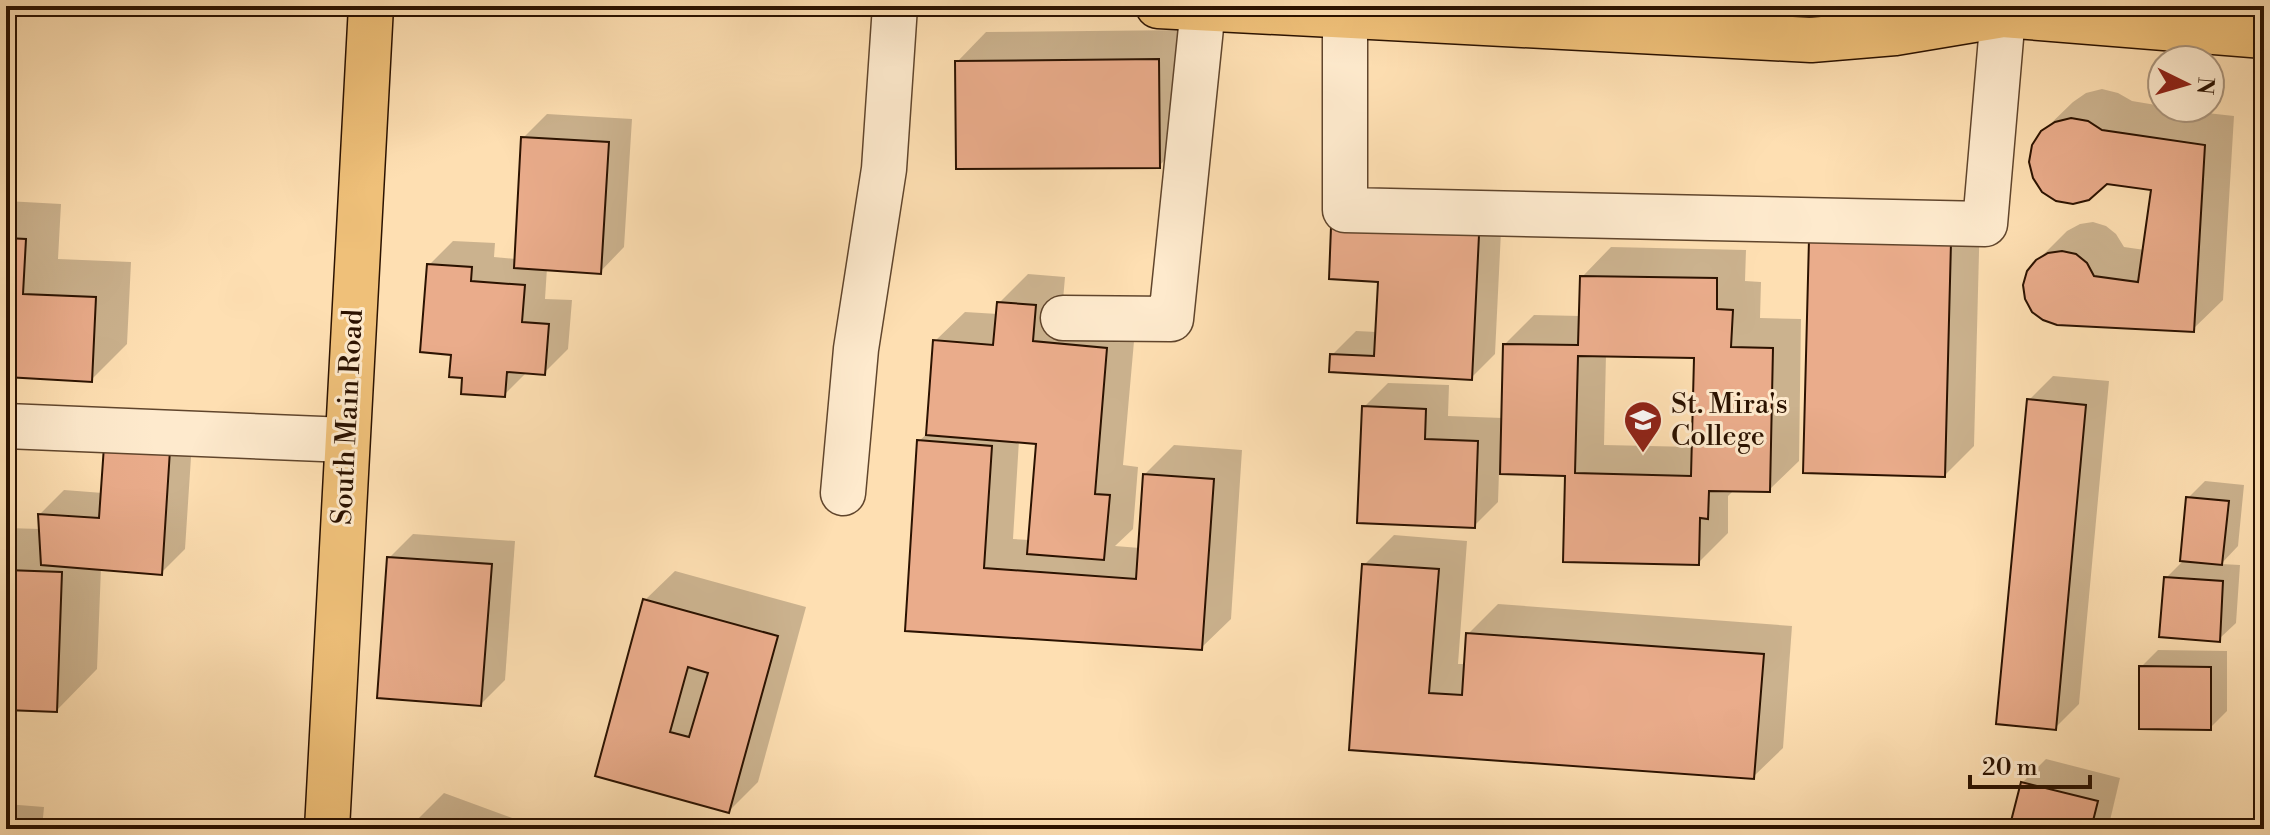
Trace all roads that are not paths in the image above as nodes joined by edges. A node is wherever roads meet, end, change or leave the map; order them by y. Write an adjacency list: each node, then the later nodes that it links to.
1 (371, 6): 10 (main road, South Main Road)
2 (895, 6): 11 (lane)
3 (1158, 6): 4 (main road)
4 (1203, 8): 6 (main road); 8 (lane)
5 (2003, 15): 6 (main road); 6 (lane); 7 (main road)
6 (1345, 16)
7 (2264, 36)
8 (1063, 318)
9 (6, 426): 10 (lane)
10 (347, 440): 12 (main road, South Main Road)
11 (843, 493)
12 (327, 829)

